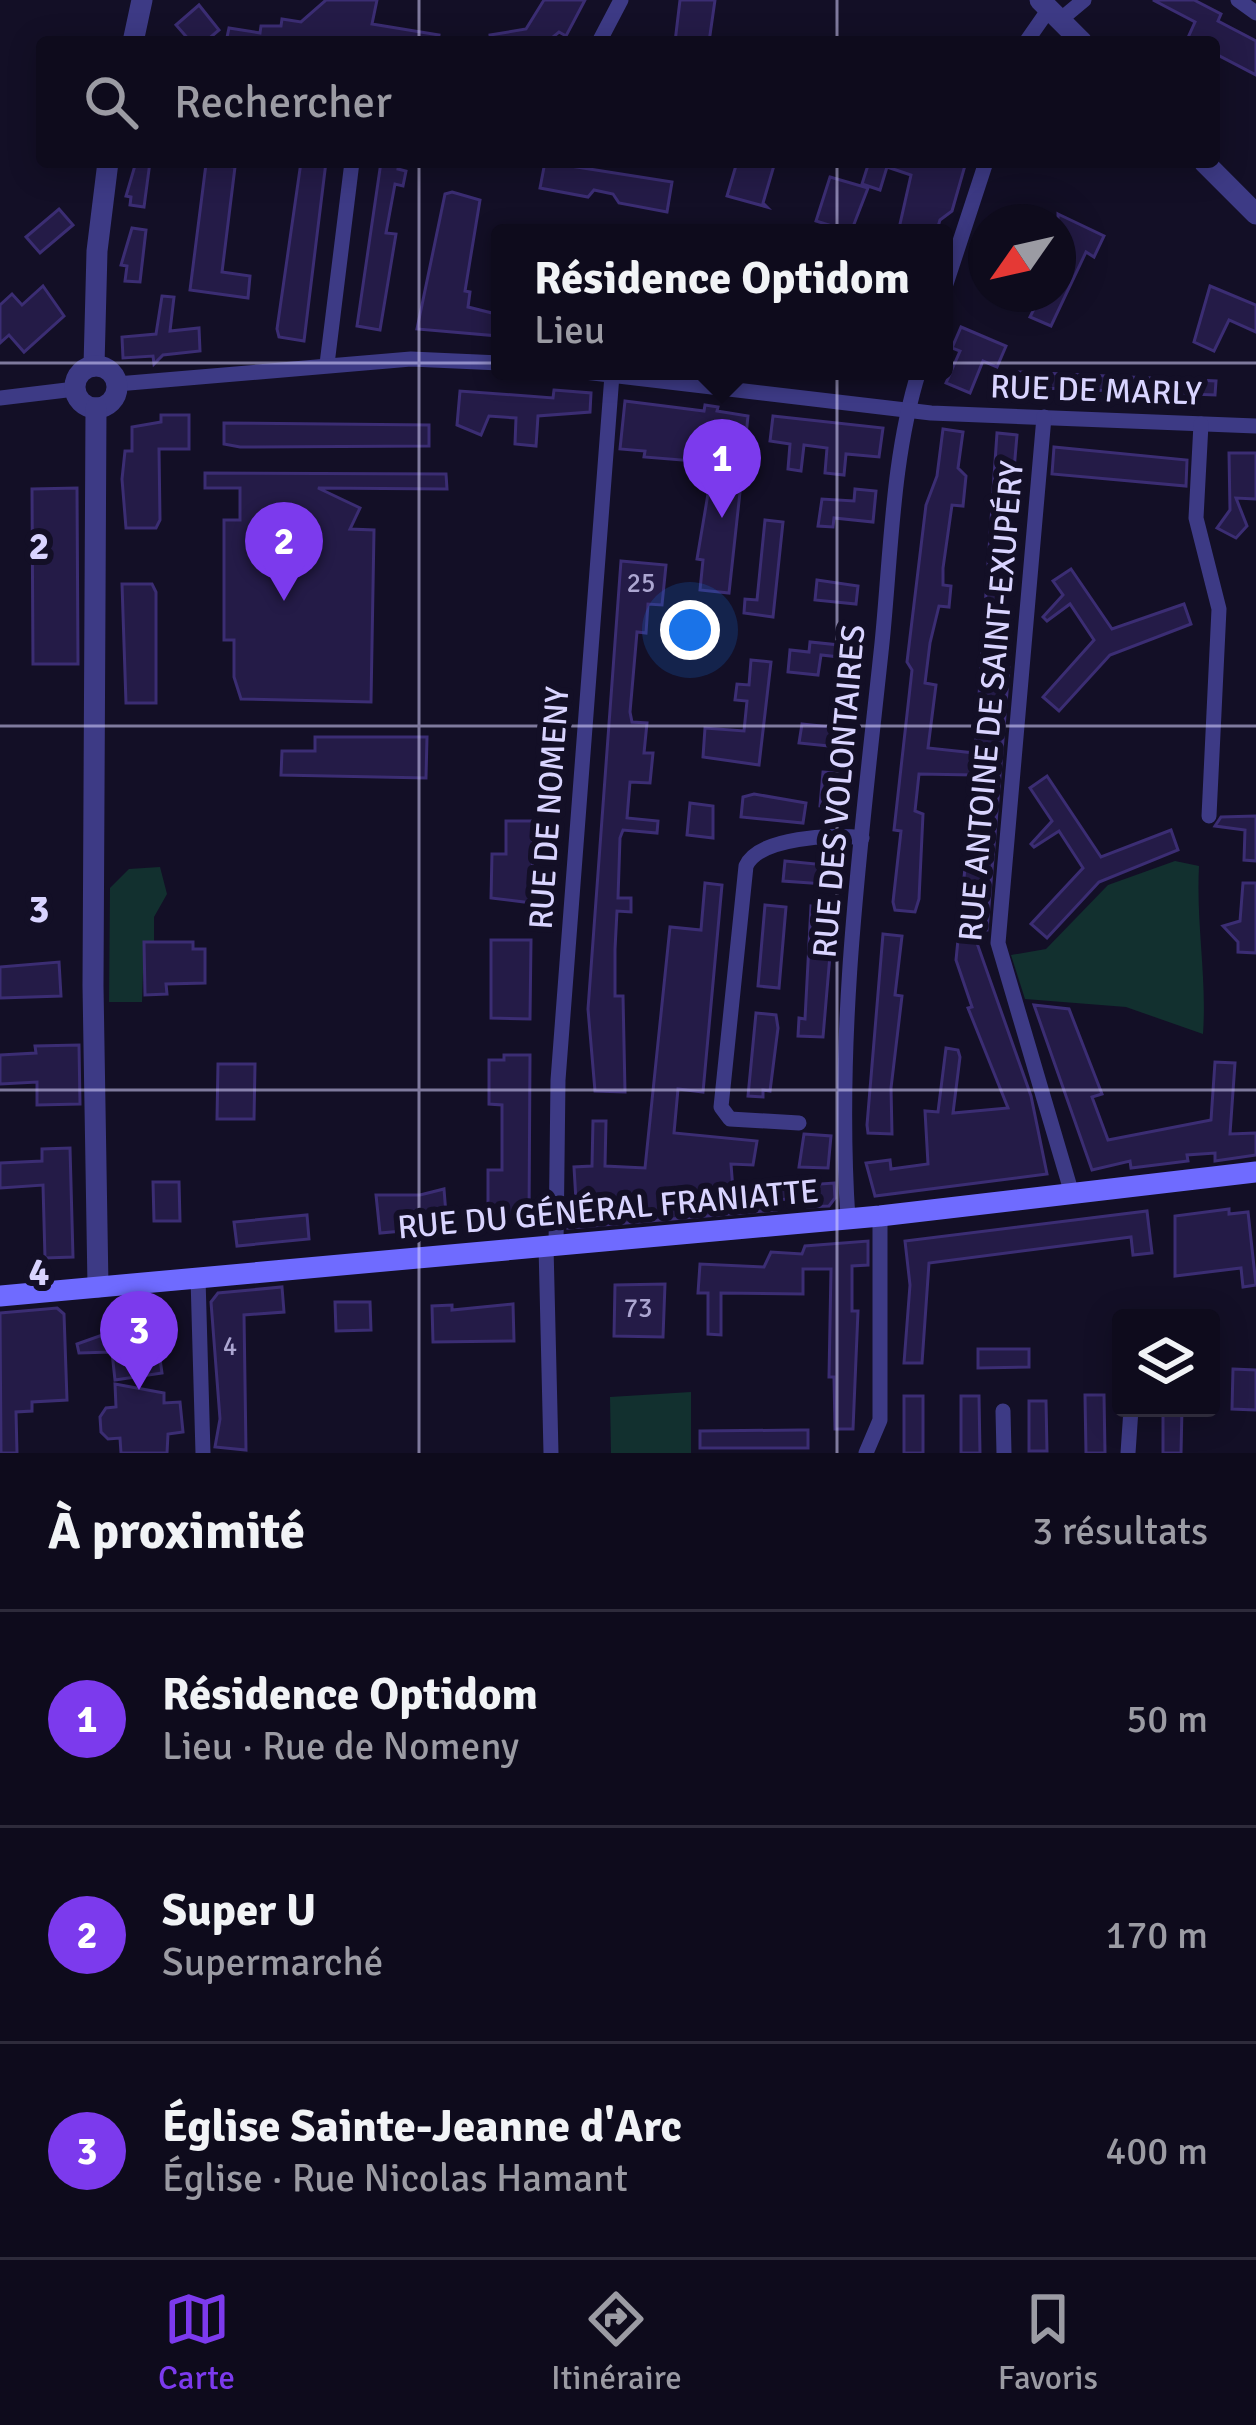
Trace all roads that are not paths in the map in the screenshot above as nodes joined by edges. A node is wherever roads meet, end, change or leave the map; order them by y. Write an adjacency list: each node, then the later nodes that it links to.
1 (142, 0): 6 (street)
2 (621, 0): 7 (street)
3 (1238, 0): 5 (street)
4 (1062, 7): 8 (street); 9 (street)
5 (1256, 14)
6 (134, 36)
7 (602, 36)
8 (1032, 36)
9 (1079, 36)
10 (107, 168): 18 (street)
11 (351, 168): 17 (street)
12 (984, 168): 15 (street)
13 (1210, 168): 14 (street)
14 (1256, 214)
15 (953, 263)
16 (491, 363): 17 (street)
17 (327, 364): 22 (street)
18 (94, 366): 22 (street); 23 (street)
19 (612, 380): 37 (street, RUE DE NOMENY)
20 (653, 380): 26 (street, RUE DE MARLY)
21 (917, 380): 26 (street, RUE DES VOLONTAIRES)
22 (117, 384): 25 (street)
23 (75, 389): 24 (street); 25 (street)
24 (0, 398)
25 (96, 408): 39 (street)
26 (909, 411): 27 (street, RUE DE MARLY); 31 (street, RUE DES VOLONTAIRES)
27 (1044, 417): 28 (street, RUE DE MARLY); 34 (street, RUE ANTOINE DE SAINT-EXUPÉRY)
28 (1202, 424): 29 (street, RUE DE MARLY); 30 (street)
29 (1256, 425)
30 (1209, 817)
31 (862, 838): 32 (street); 36 (street, RUE DES VOLONTAIRES)
32 (799, 1123)
33 (1256, 1172): 34 (main road, RUE DU GÉNÉRAL FRANIATTE)
34 (1072, 1194): 35 (main road, RUE DU GÉNÉRAL FRANIATTE)
35 (880, 1216): 36 (main road, RUE DU GÉNÉRAL FRANIATTE); 45 (street)
36 (848, 1219): 37 (main road, RUE DU GÉNÉRAL FRANIATTE)
37 (551, 1246): 38 (main road, RUE DU GÉNÉRAL FRANIATTE); 44 (street, RUE DE NOMENY)
38 (199, 1278): 39 (main road, RUE DU GÉNÉRAL FRANIATTE); 43 (street)
39 (98, 1287): 40 (main road, RUE DU GÉNÉRAL FRANIATTE)
40 (0, 1296)
41 (1004, 1411): 46 (street)
42 (1130, 1417): 47 (street)
43 (203, 1453)
44 (550, 1453)
45 (866, 1453)
46 (1004, 1453)
47 (1128, 1453)

